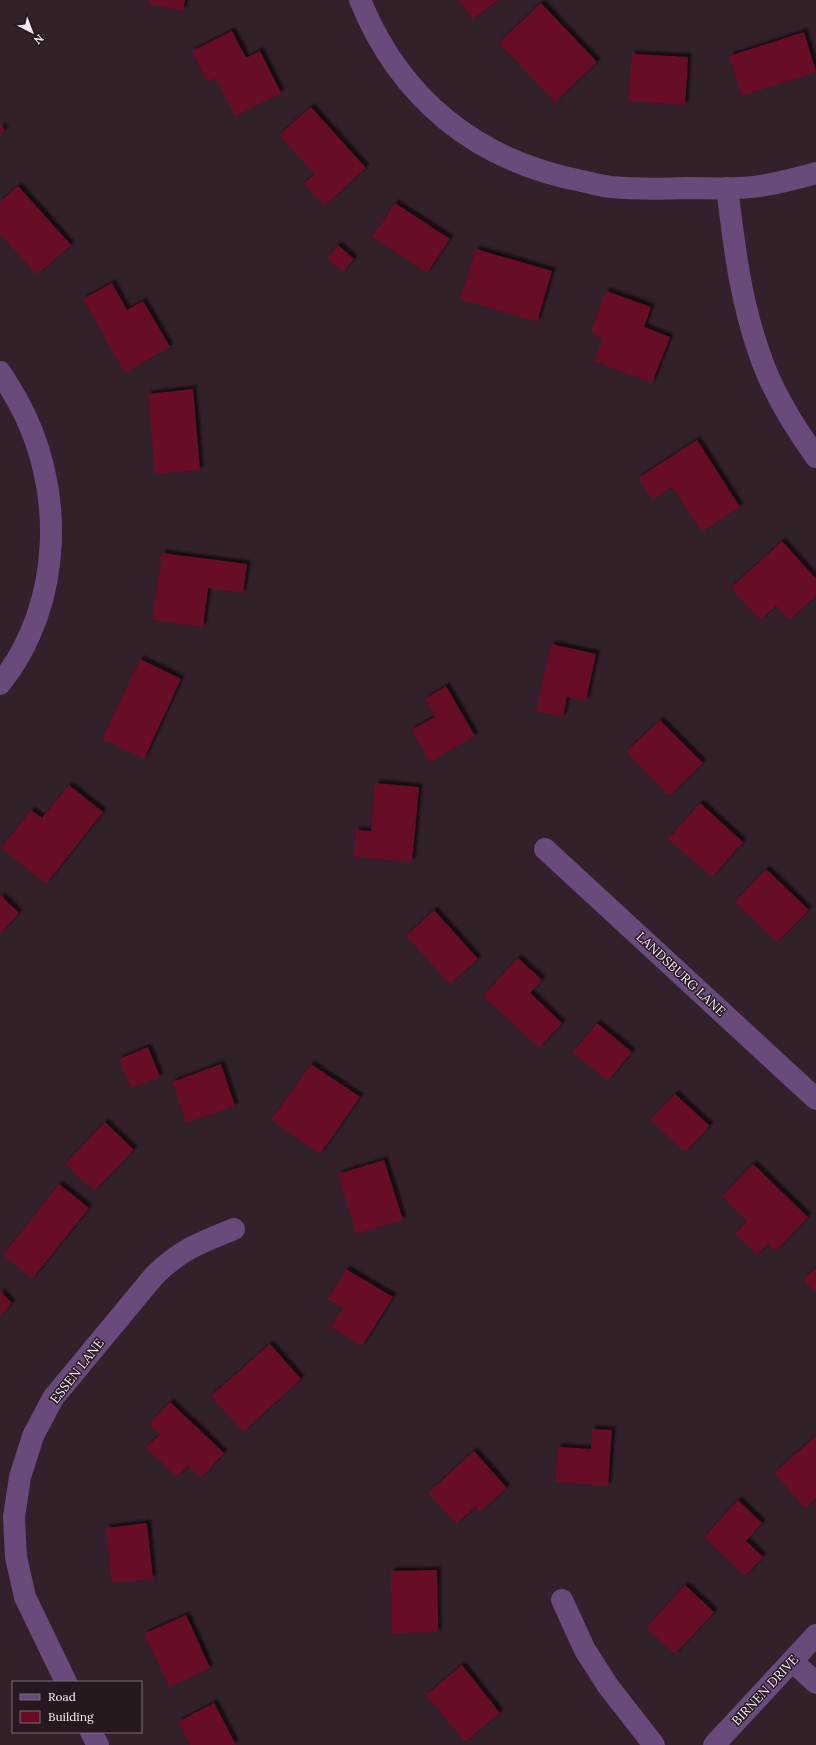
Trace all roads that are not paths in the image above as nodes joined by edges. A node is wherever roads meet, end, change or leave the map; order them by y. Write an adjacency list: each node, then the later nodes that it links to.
1 (360, 0): 3 (street)
2 (816, 173): 3 (street)
3 (726, 188): 5 (street)
4 (0, 372): 6 (street)
5 (816, 457)
6 (0, 684)
7 (545, 848): 8 (street, LANDSBURG LANE)
8 (816, 1099)
9 (234, 1229): 13 (street, ESSEN LANE)
10 (562, 1600): 17 (street)
11 (816, 1635): 12 (street, BIRNEN DRIVE)
12 (792, 1661): 14 (street); 18 (street, BIRNEN DRIVE)
13 (66, 1681)
14 (816, 1683)
15 (92, 1733): 16 (street)
16 (98, 1745)
17 (654, 1745)
18 (714, 1745)

